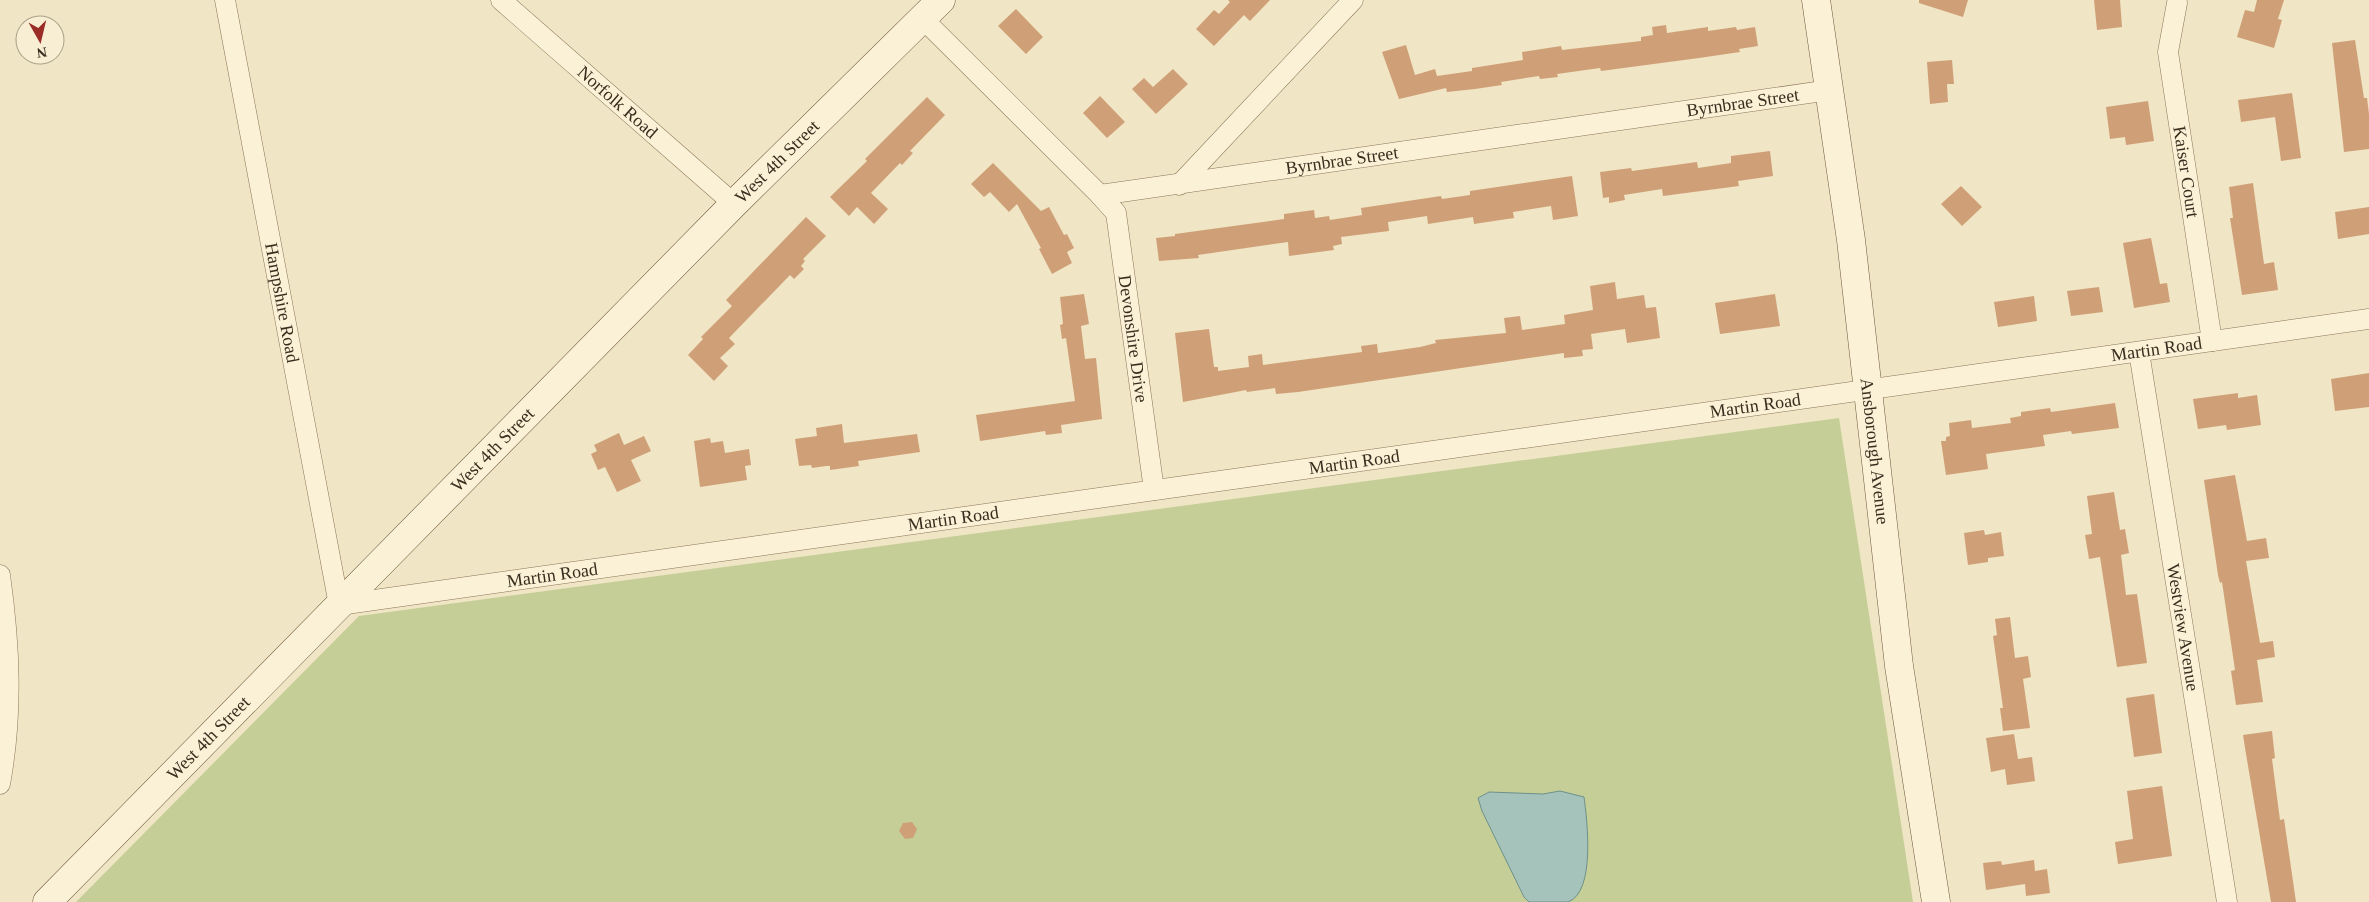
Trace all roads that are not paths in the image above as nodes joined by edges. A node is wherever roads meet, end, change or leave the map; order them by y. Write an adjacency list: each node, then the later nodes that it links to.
1 (226, 0): 18 (street, Hampshire Road)
2 (501, 0): 10 (street, Norfolk Road)
3 (1353, 0): 8 (street)
4 (1816, 0): 7 (main road, Ansborough Avenue)
5 (2177, 4): 12 (street, Kaiser Court)
6 (932, 9): 9 (street); 10 (main road, West 4th Street)
7 (1830, 90): 8 (street, Byrnbrae Street); 14 (main road, Ansborough Avenue)
8 (1179, 185): 9 (street, Byrnbrae Street)
9 (1100, 195): 15 (street, Devonshire Drive)
10 (734, 204): 18 (main road, West 4th Street)
11 (2369, 319): 12 (street, Martin Road)
12 (2212, 341): 13 (street, Martin Road)
13 (2139, 352): 14 (street, Martin Road); 22 (street, Westview Avenue)
14 (1866, 389): 15 (street, Martin Road); 21 (main road, Ansborough Avenue)
15 (1154, 490): 18 (street, Martin Road)
16 (0, 575): 17 (street)
17 (2, 604): 19 (street)
18 (339, 605): 20 (main road, West 4th Street)
19 (0, 784)
20 (46, 902)
21 (1936, 902)
22 (2227, 902)

